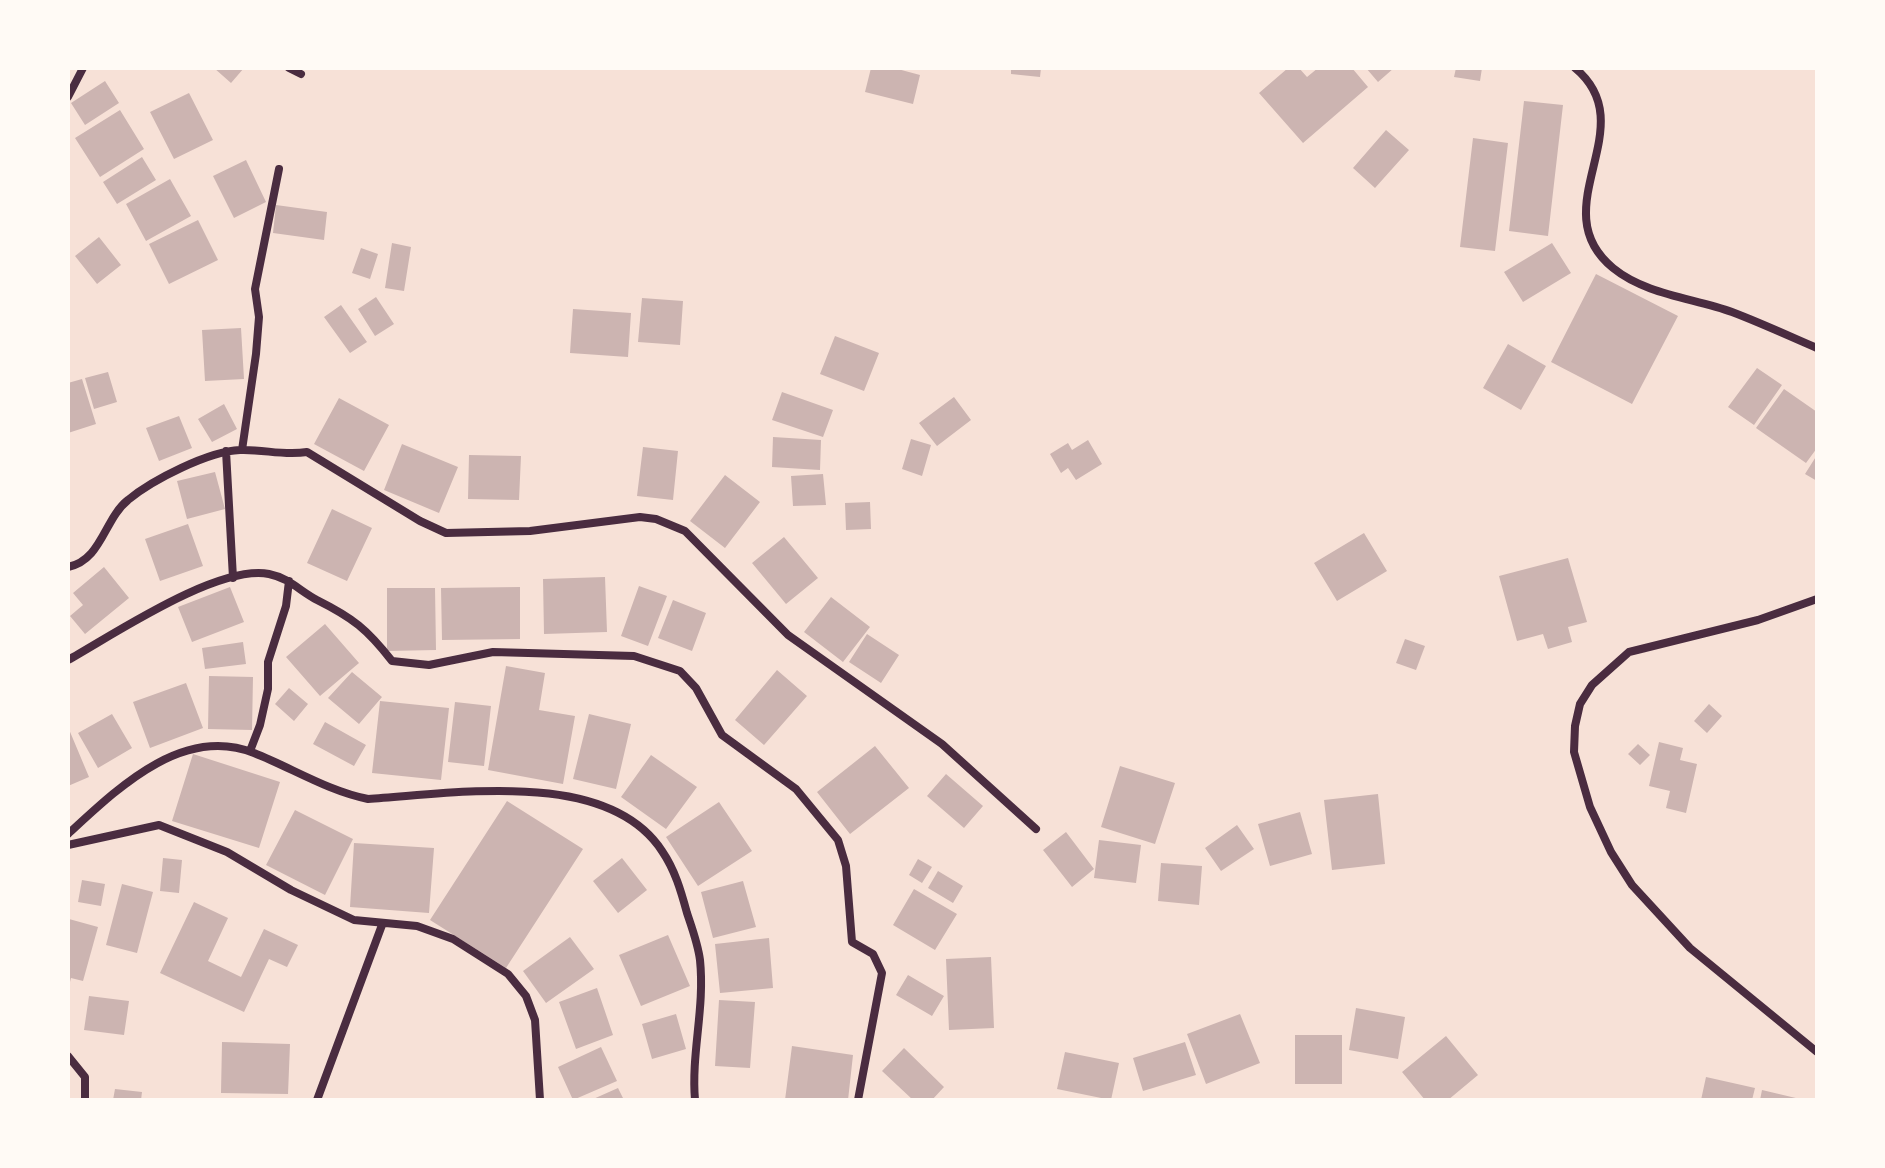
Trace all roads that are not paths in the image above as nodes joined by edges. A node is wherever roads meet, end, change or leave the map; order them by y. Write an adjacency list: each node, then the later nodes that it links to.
1 (83, 68): 5 (street)
2 (289, 68): 4 (street)
3 (1575, 68): 7 (street)
4 (301, 74)
5 (68, 97)
6 (279, 169): 8 (street)
7 (1817, 348)
8 (242, 450): 9 (street); 16 (street)
9 (226, 451): 10 (street); 11 (street)
10 (68, 567)
11 (233, 578): 12 (street); 14 (street)
12 (289, 581): 15 (street); 26 (street)
13 (1817, 599): 20 (street)
14 (68, 660)
15 (250, 751): 17 (street); 25 (street)
16 (1036, 829)
17 (68, 834)
18 (68, 845): 19 (street)
19 (382, 925): 23 (street); 24 (street)
20 (1817, 1052)
21 (68, 1056): 22 (street)
22 (85, 1100)
23 (317, 1100)
24 (540, 1100)
25 (695, 1100)
26 (858, 1100)

